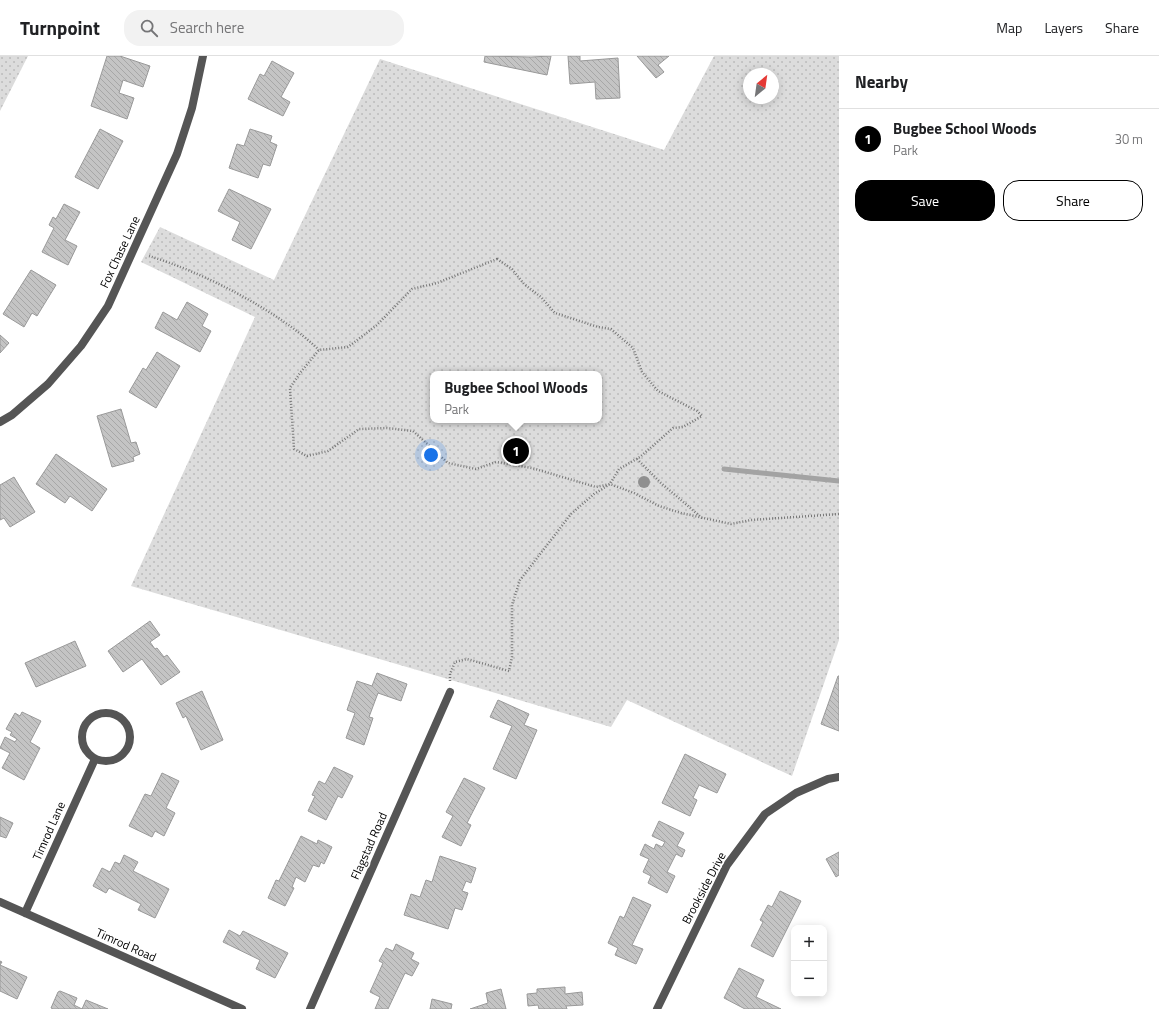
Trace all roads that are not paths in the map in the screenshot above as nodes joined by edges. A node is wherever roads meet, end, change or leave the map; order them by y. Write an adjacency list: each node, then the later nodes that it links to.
1 (203, 56): 2 (street, Fox Chase Lane)
2 (0, 422)
3 (450, 692): 9 (street, Flagstad Road)
4 (95, 759): 4 (street); 7 (street, Timrod Lane)
5 (839, 777): 10 (street, Brookside Drive)
6 (0, 902): 7 (street, Timrod Road)
7 (25, 913): 8 (street, Timrod Road)
8 (242, 1009)
9 (310, 1009)
10 (657, 1009)

